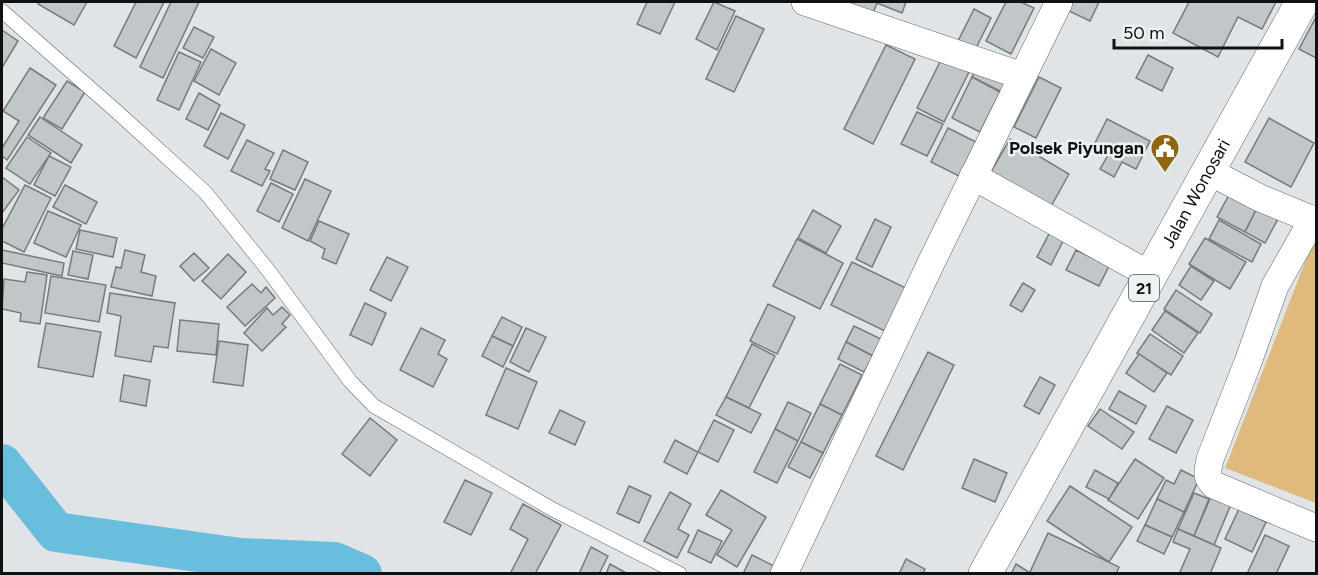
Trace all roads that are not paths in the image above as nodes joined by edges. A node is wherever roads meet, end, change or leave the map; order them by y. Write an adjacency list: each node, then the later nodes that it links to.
1 (805, 2): 5 (street)
2 (1059, 2): 5 (street)
3 (1302, 2): 6 (highway, Jalan Wonosari / 21)
4 (2, 10): 11 (lane)
5 (1022, 76): 7 (street)
6 (1208, 171): 8 (street); 9 (highway, Jalan Wonosari / 21)
7 (973, 176): 9 (street); 12 (street)
8 (1315, 220): 10 (street)
9 (1150, 275): 13 (highway, Jalan Wonosari / 21)
10 (1317, 528)
11 (680, 573)
12 (784, 573)
13 (985, 573)

